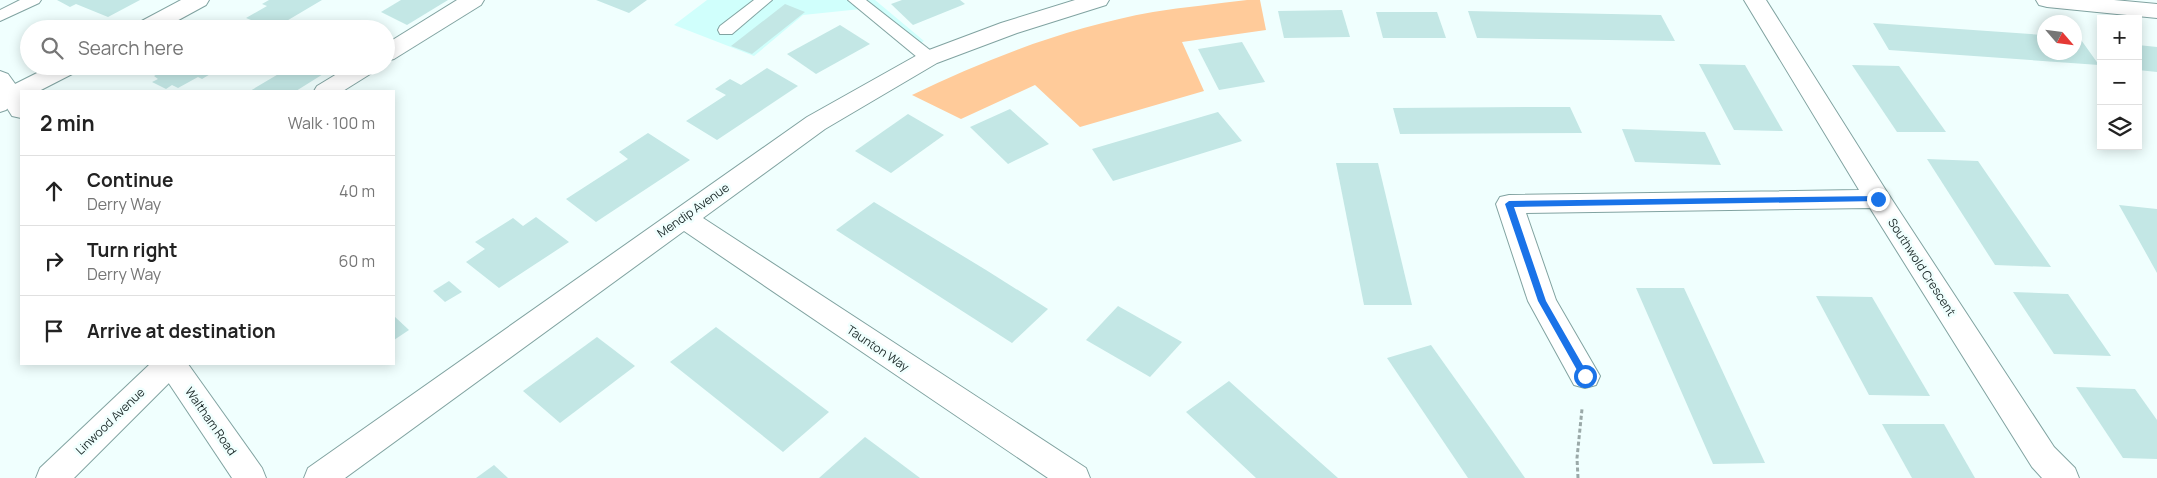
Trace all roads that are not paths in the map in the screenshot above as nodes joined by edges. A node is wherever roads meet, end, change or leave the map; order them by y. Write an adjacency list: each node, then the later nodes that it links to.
1 (33, 0): 10 (lane)
2 (198, 0): 11 (street)
3 (473, 0): 13 (street)
4 (764, 0): 12 (lane)
5 (856, 0): 14 (lane)
6 (1098, 0): 14 (street, Mendip Avenue)
7 (1755, 0): 21 (street, Southwold Crescent)
8 (2047, 0): 9 (street)
9 (2157, 11)
10 (0, 16)
11 (161, 20)
12 (726, 30)
13 (395, 48)
14 (929, 58): 22 (street, Mendip Avenue)
15 (52, 75): 17 (street)
16 (352, 75): 18 (street)
17 (22, 90)
18 (328, 90)
19 (20, 91): 20 (street)
20 (8, 97)
21 (1878, 199): 25 (street); 30 (street, Southwold Crescent)
22 (682, 217): 28 (street, Mendip Avenue); 29 (street, Taunton Way)
23 (169, 365): 26 (street, Linwood Avenue)
24 (171, 365): 27 (street, Waltham Road)
25 (1585, 376)
26 (52, 478)
27 (250, 478)
28 (320, 478)
29 (1074, 478)
30 (2063, 478)

